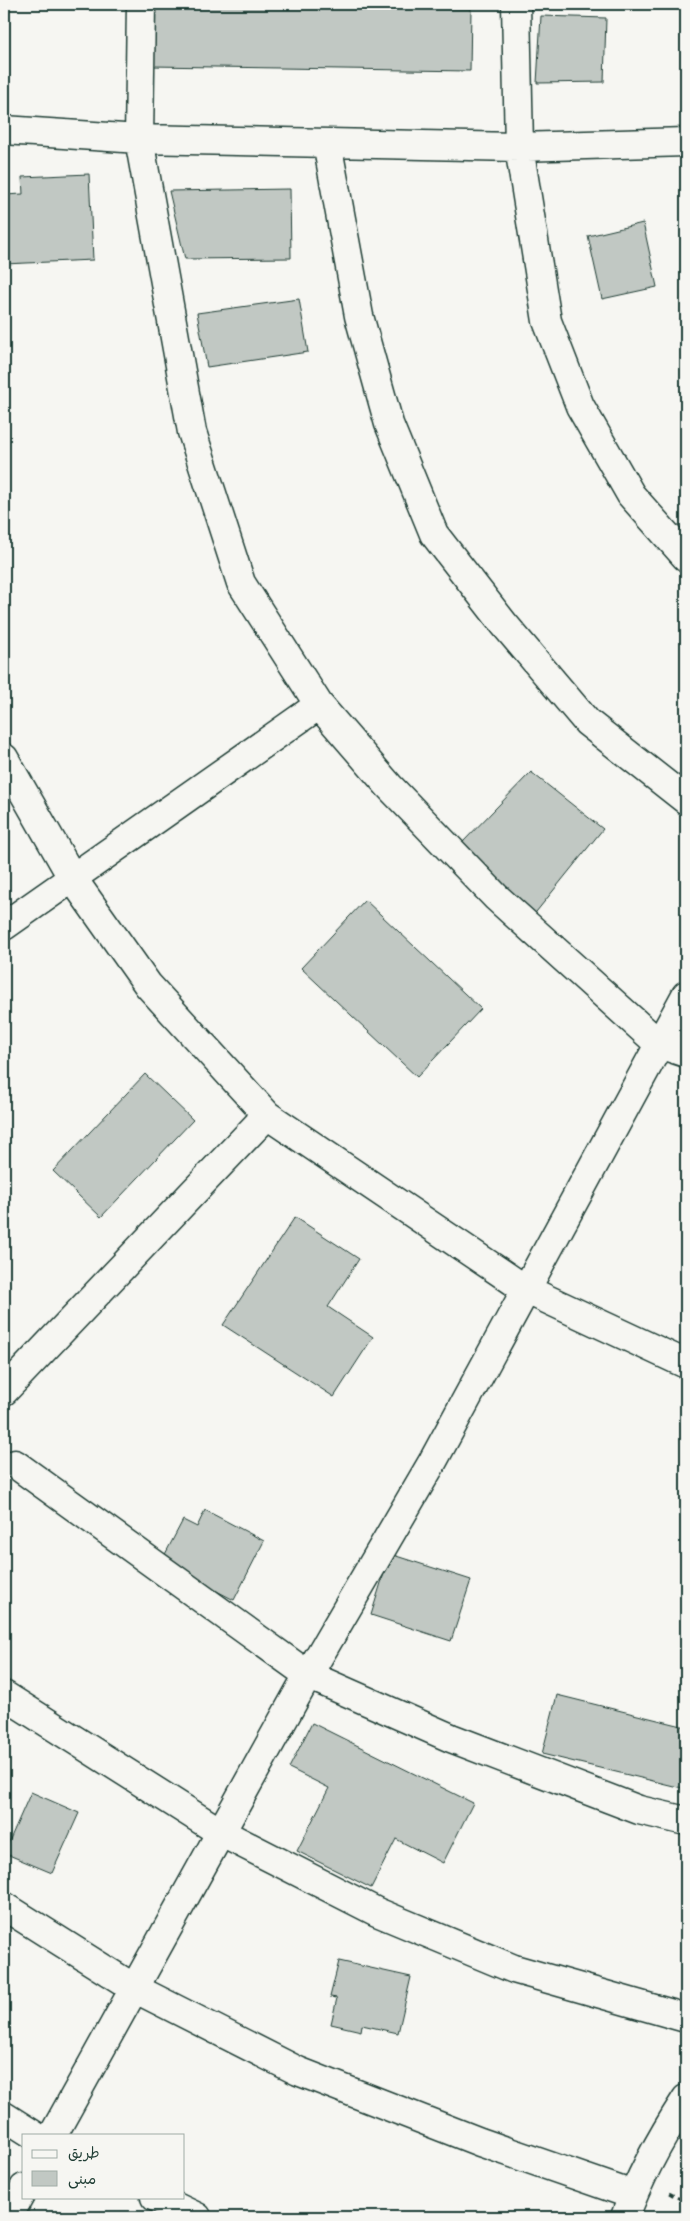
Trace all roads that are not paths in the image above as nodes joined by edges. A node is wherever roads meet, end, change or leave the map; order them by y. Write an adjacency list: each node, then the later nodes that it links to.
1 (141, 4): 4 (street)
2 (516, 4): 7 (street)
3 (4, 130): 4 (street)
4 (139, 139): 5 (street); 9 (street)
5 (327, 142): 7 (street); 11 (street)
6 (686, 142): 7 (street)
7 (519, 147): 8 (street)
8 (686, 557)
9 (319, 705): 12 (street); 15 (street)
10 (4, 758): 12 (street)
11 (686, 800)
12 (73, 879): 13 (street); 17 (street)
13 (4, 926)
14 (686, 995): 15 (street)
15 (659, 1044): 16 (street); 18 (street)
16 (686, 1053)
17 (267, 1115): 18 (street); 20 (street)
18 (525, 1289): 19 (street); 22 (street)
19 (686, 1364)
20 (4, 1391)
21 (8, 1467): 22 (street)
22 (308, 1674): 24 (street); 25 (street)
23 (4, 1695): 25 (street)
24 (686, 1821)
25 (220, 1832): 27 (street); 28 (street)
26 (4, 1906): 27 (street)
27 (134, 1988): 32 (street); 35 (street)
28 (686, 2018)
29 (686, 2099): 35 (street)
30 (4, 2116): 31 (street)
31 (32, 2134)
32 (54, 2134)
33 (22, 2192): 36 (street)
34 (157, 2198): 37 (street)
35 (629, 2206)
36 (8, 2217)
37 (197, 2217)

